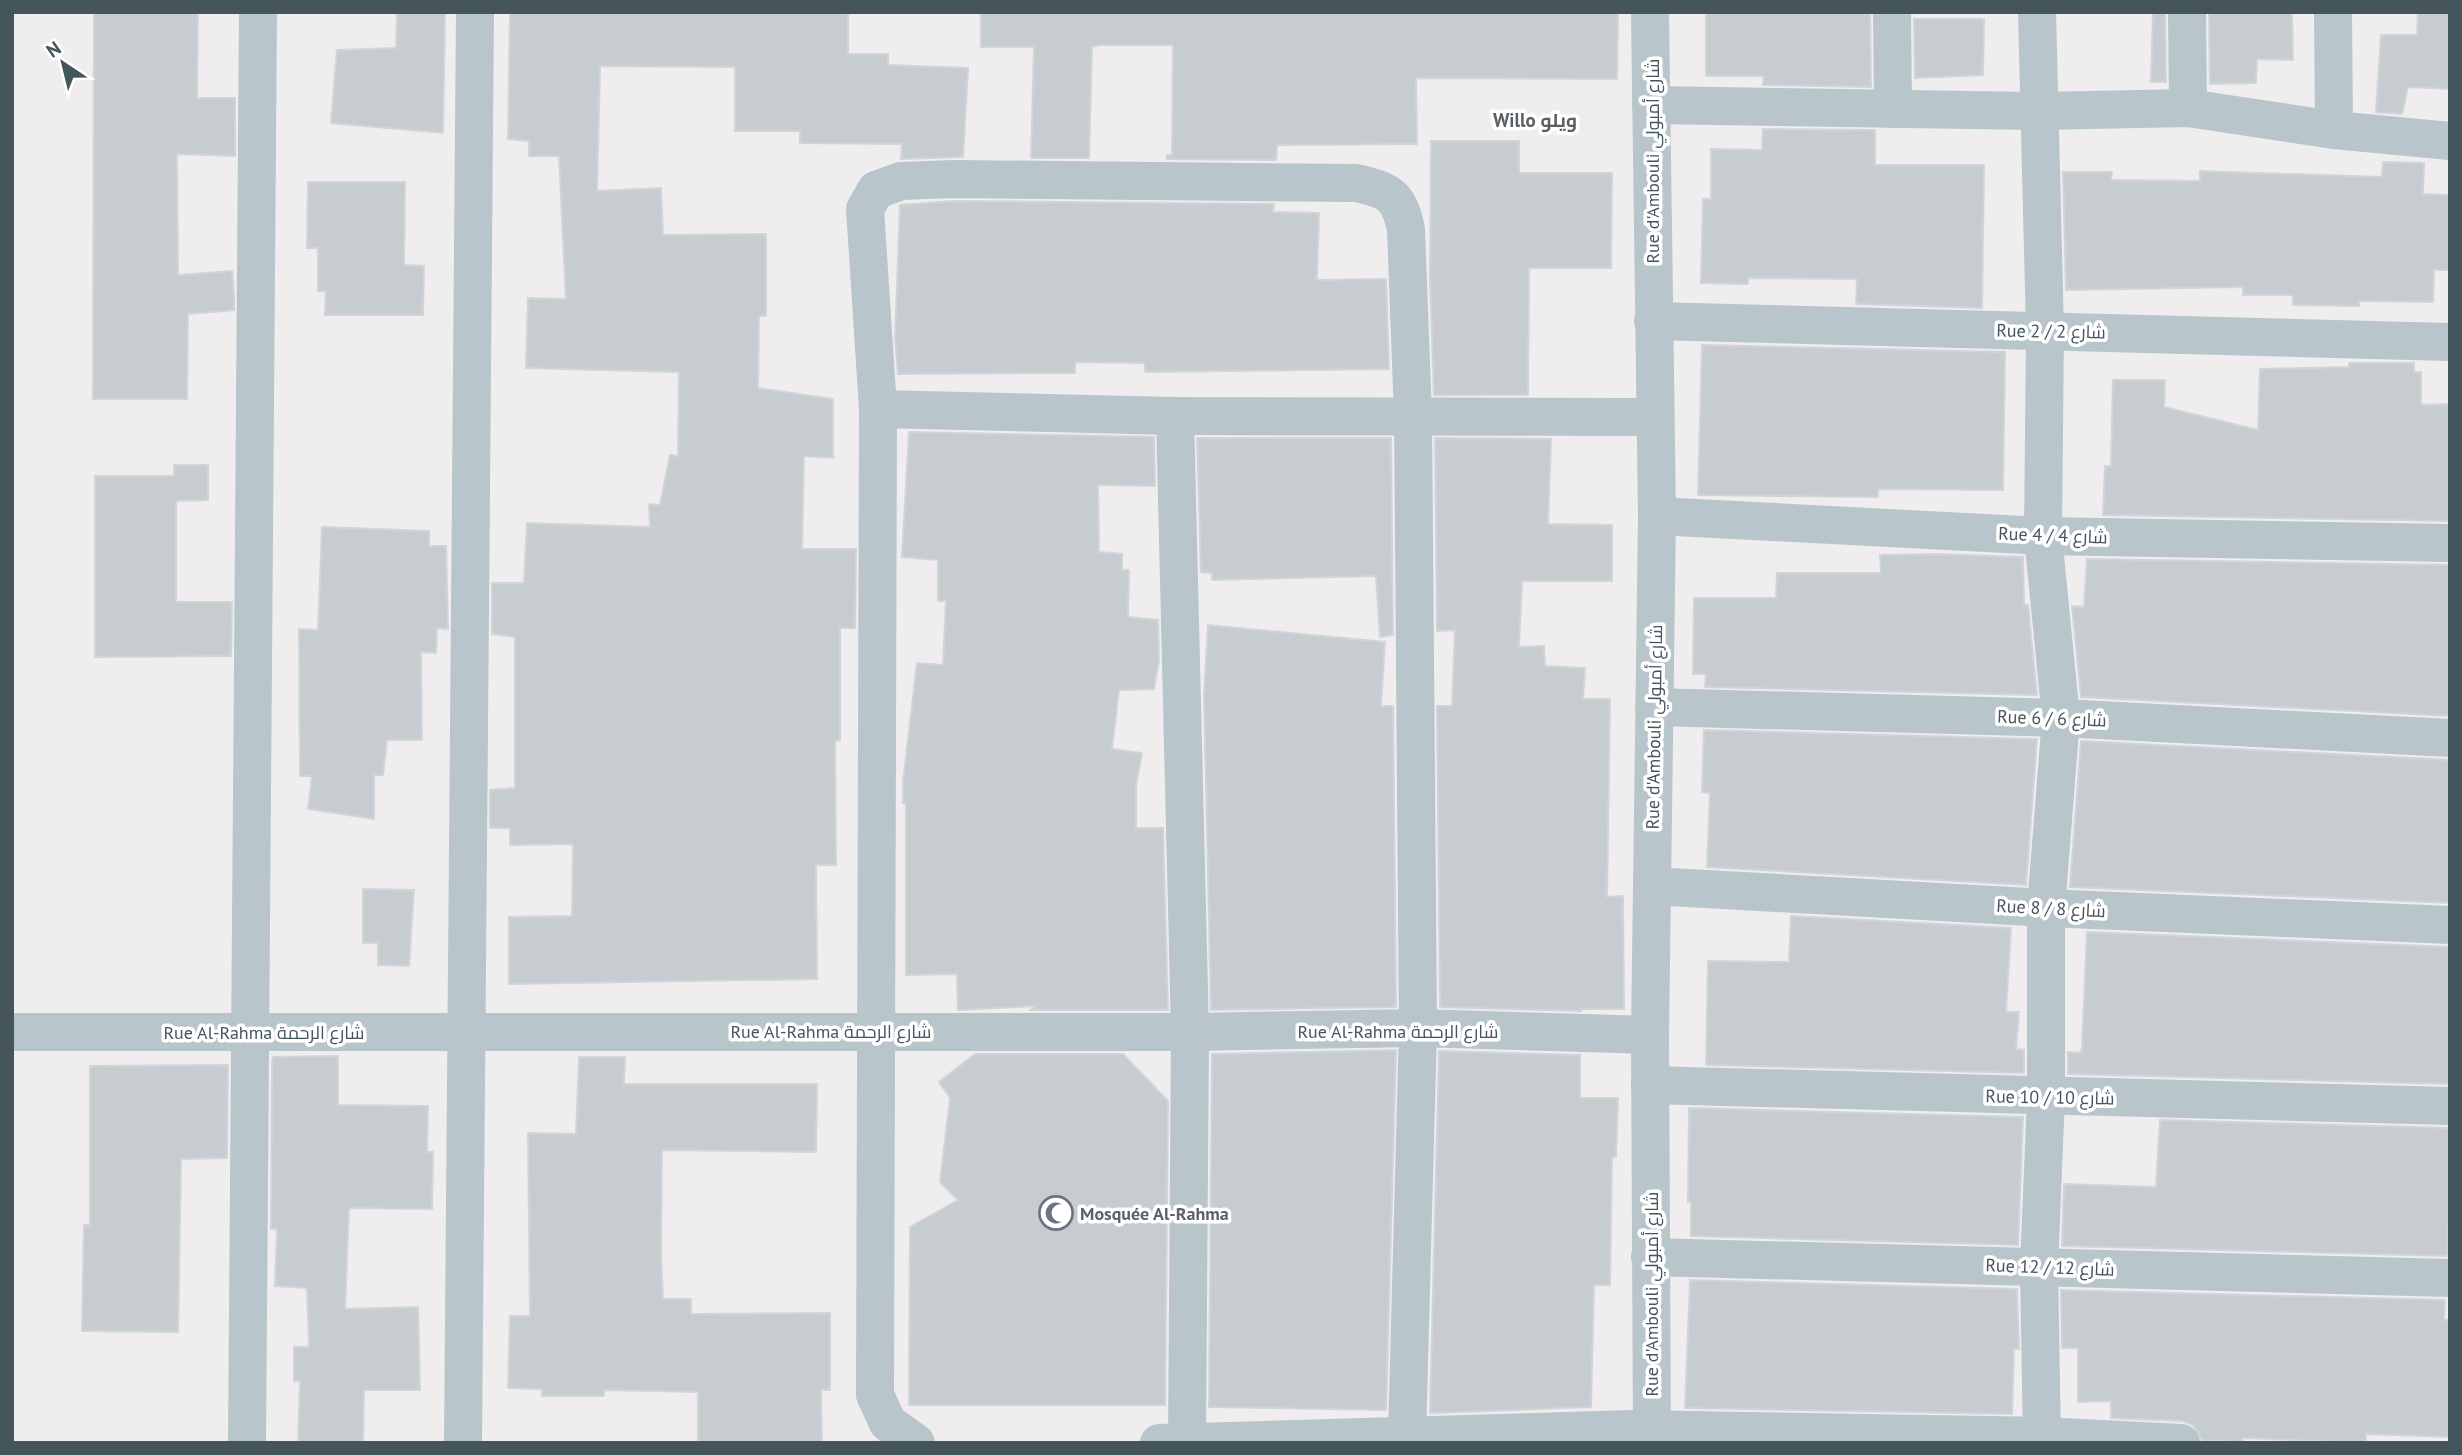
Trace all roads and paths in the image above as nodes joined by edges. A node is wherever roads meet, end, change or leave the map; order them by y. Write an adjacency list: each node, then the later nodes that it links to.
1 (258, 12): 33 (street)
2 (475, 12): 35 (street)
3 (1650, 12): 8 (street, Rue d'Ambouli شارع أمبولي)
4 (1892, 12): 10 (street)
5 (2037, 12): 11 (street)
6 (2187, 12): 9 (street)
7 (2333, 12): 12 (street)
8 (1651, 105): 10 (street); 14 (street, Rue d'Ambouli شارع أمبولي)
9 (2188, 108): 11 (street); 12 (street)
10 (1893, 109): 11 (street)
11 (2039, 111): 15 (street)
12 (2334, 130): 13 (street)
13 (2450, 141)
14 (1653, 321): 15 (street, Rue 2 / شارع 2); 20 (street, Rue d'Ambouli شارع أمبولي)
15 (2045, 330): 16 (street, Rue 2 / شارع 2); 22 (street)
16 (2450, 342)
17 (878, 409): 18 (street); 19 (street); 31 (street)
18 (1175, 416): 19 (street); 34 (street)
19 (1413, 416): 20 (street); 30 (street)
20 (1653, 416): 21 (street, Rue d'Ambouli شارع أمبولي)
21 (1657, 516): 22 (street, Rue 4 / شارع 4); 24 (street, Rue d'Ambouli شارع أمبولي)
22 (2043, 536): 23 (street, Rue 4 / شارع 4); 25 (street)
23 (2450, 543)
24 (1654, 707): 25 (street, Rue 6 / شارع 6); 27 (street, Rue d'Ambouli شارع أمبولي)
25 (2061, 718): 26 (street, Rue 6 / شارع 6); 28 (street)
26 (2450, 737)
27 (1652, 886): 28 (street, Rue 8 / شارع 8); 36 (street, Rue d'Ambouli شارع أمبولي)
28 (2046, 908): 29 (street, Rue 8 / شارع 8); 38 (street)
29 (2450, 925)
30 (1418, 1028): 34 (street, Rue Al-Rahma شارع الرحمة); 36 (street, Rue Al-Rahma شارع الرحمة); 43 (street)
31 (877, 1030): 34 (street, Rue Al-Rahma شارع الرحمة); 35 (street, Rue Al-Rahma شارع الرحمة); 49 (street)
32 (12, 1032): 33 (street, Rue Al-Rahma شارع الرحمة)
33 (250, 1032): 35 (street, Rue Al-Rahma شارع الرحمة); 47 (street)
34 (1190, 1032): 46 (street)
35 (464, 1033): 48 (street)
36 (1650, 1035): 37 (street, Rue d'Ambouli شارع أمبولي)
37 (1650, 1085): 38 (street, Rue 10 / شارع 10); 40 (street, Rue d'Ambouli شارع أمبولي)
38 (2046, 1097): 39 (street, Rue 10 / شارع 10); 41 (street)
39 (2450, 1106)
40 (1650, 1257): 41 (street, Rue 12 / شارع 12); 44 (street, Rue d'Ambouli شارع أمبولي)
41 (2039, 1267): 42 (street, Rue 12 / شارع 12); 45 (street)
42 (2450, 1278)
43 (1407, 1436): 44 (street); 46 (street)
44 (1652, 1436): 45 (street)
45 (2042, 1440): 51 (street)
46 (1188, 1442): 50 (street)
47 (247, 1443)
48 (463, 1443)
49 (916, 1443)
50 (1158, 1443)
51 (2181, 1443)

